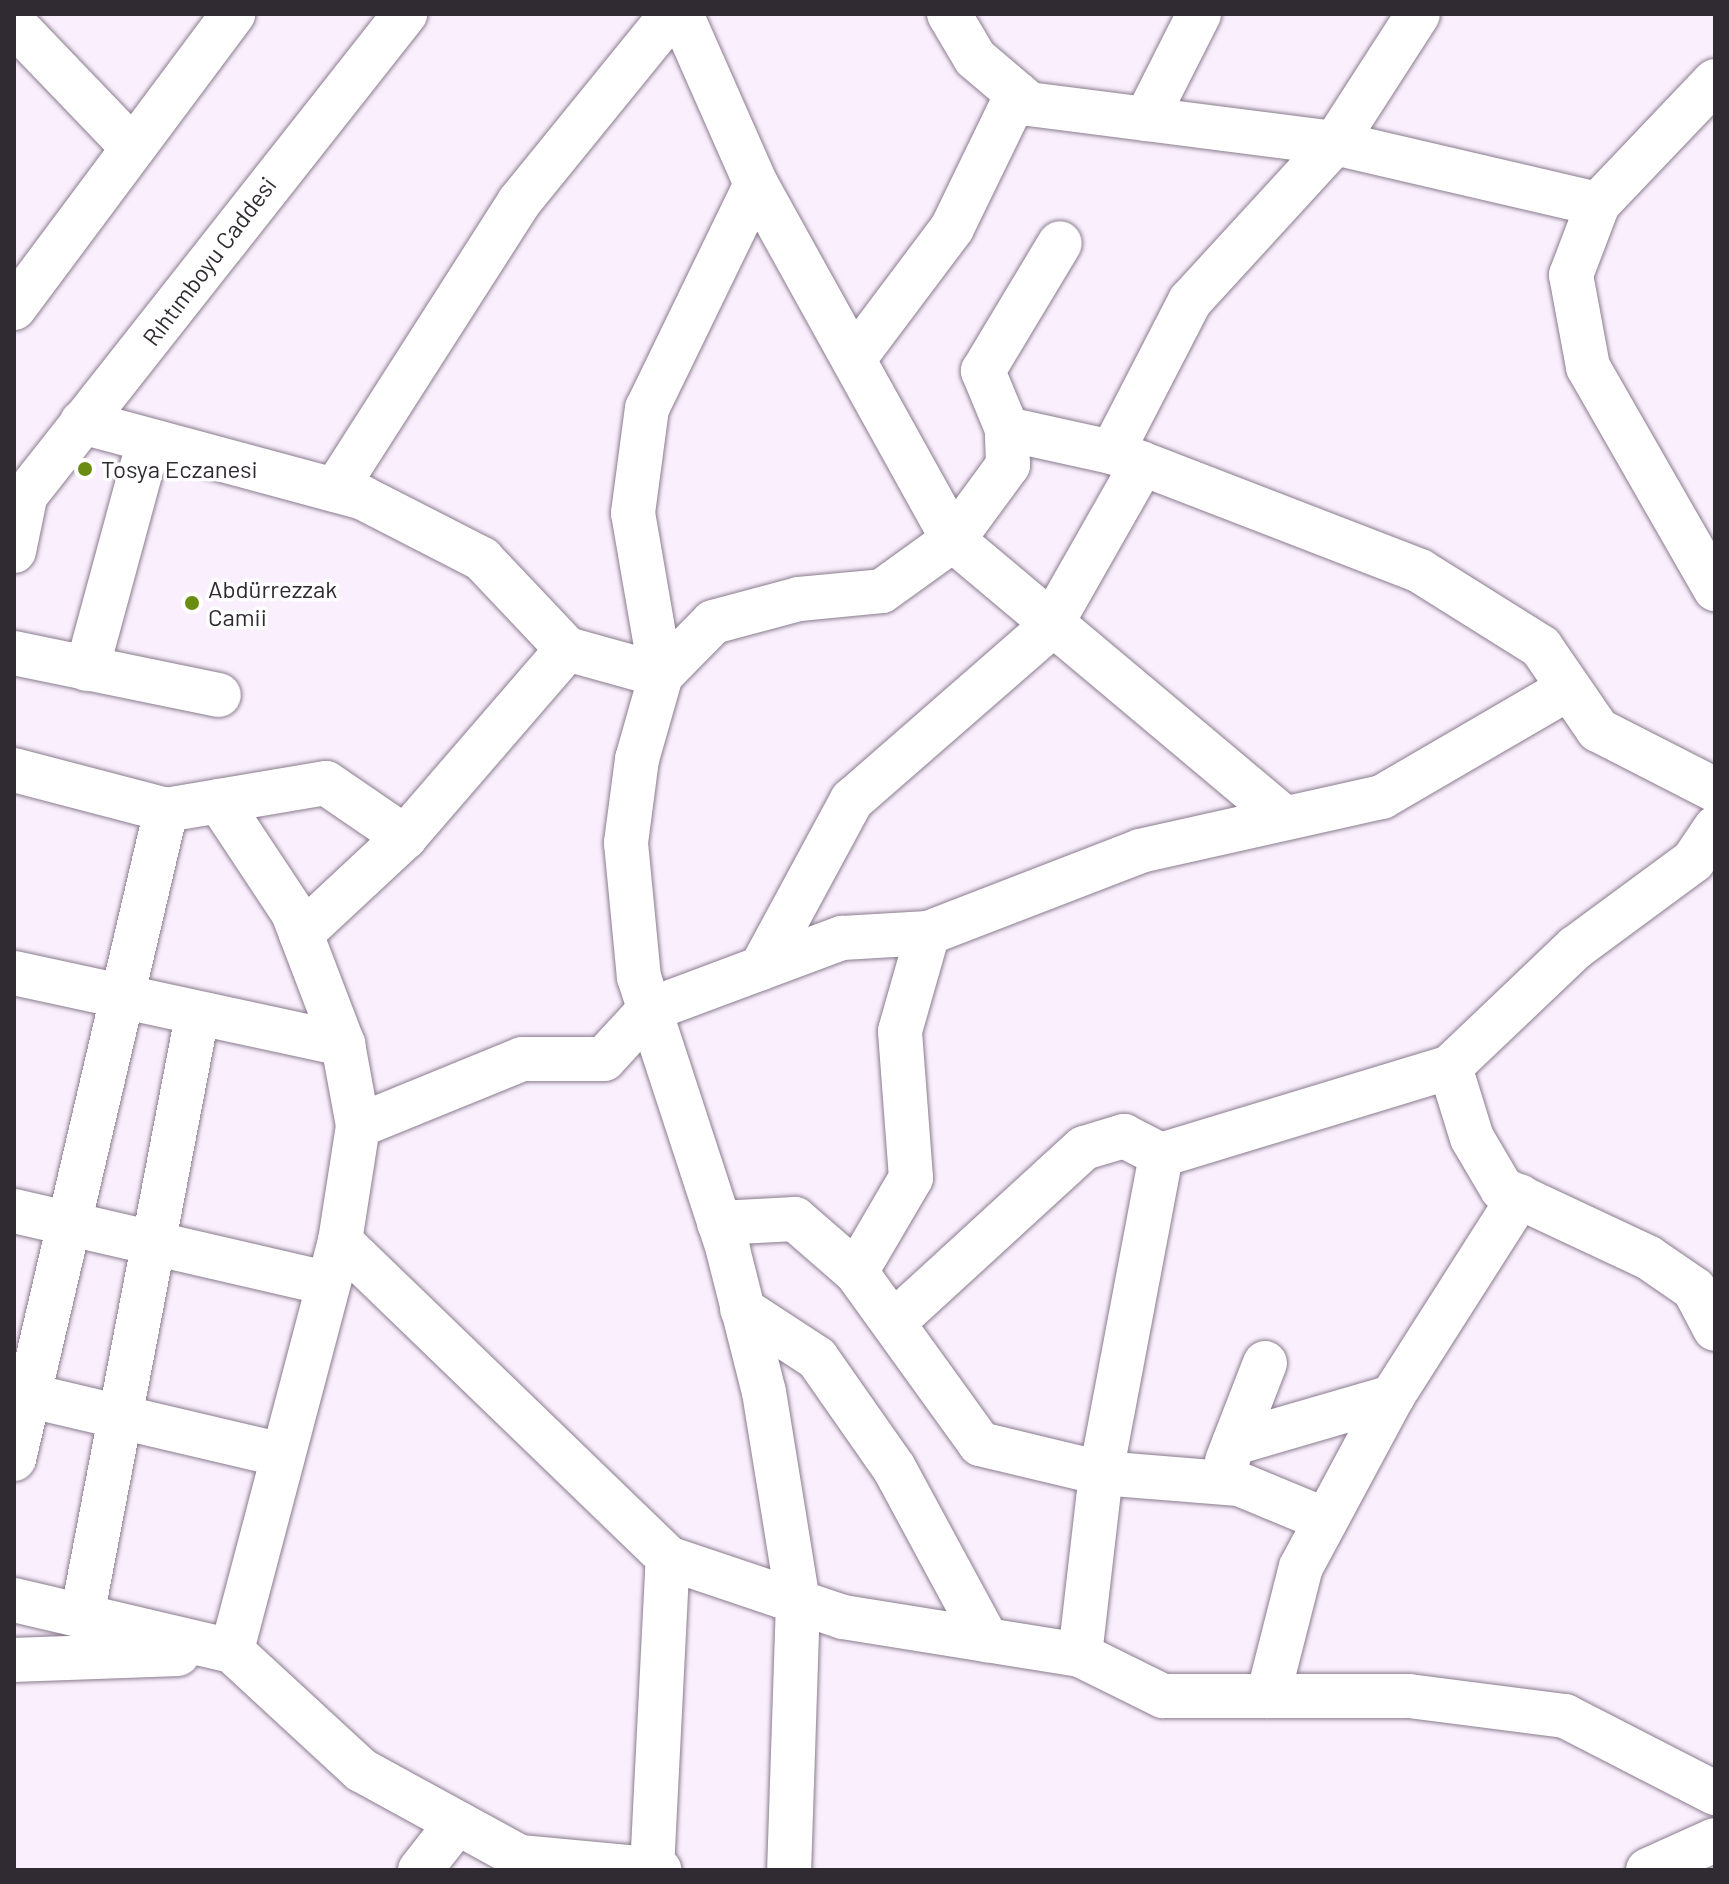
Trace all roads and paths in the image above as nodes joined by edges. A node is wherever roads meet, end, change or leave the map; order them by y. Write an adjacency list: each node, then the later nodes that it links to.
1 (233, 14): 13 (street)
2 (405, 14): 19 (street, Rıhtımboyu Caddesi)
3 (672, 14): 23 (street)
4 (681, 14): 14 (street)
5 (949, 14): 10 (street)
6 (1199, 14): 11 (street)
7 (1418, 14): 12 (street)
8 (14, 24): 13 (street)
9 (1715, 81): 15 (street)
10 (1017, 94): 11 (street); 18 (street)
11 (1146, 119): 12 (street)
12 (1335, 143): 15 (street); 22 (street)
13 (133, 148): 17 (street)
14 (756, 184): 18 (street); 32 (street)
15 (1598, 204): 27 (street)
16 (1060, 243): 20 (street)
17 (14, 308)
18 (856, 356): 25 (street)
19 (82, 422): 21 (street); 24 (street, Rıhtımboyu Caddesi)
20 (1007, 429): 22 (street); 25 (street)
21 (149, 441): 23 (street); 31 (street)
22 (1127, 458): 28 (street); 33 (street)
23 (335, 490): 29 (street)
24 (20, 502): 26 (street)
25 (953, 540): 28 (street); 32 (street)
26 (14, 551)
27 (1715, 589)
28 (1049, 628): 39 (street); 44 (street)
29 (567, 649): 32 (street); 41 (street)
30 (14, 653): 31 (street)
31 (87, 669): 34 (street)
32 (661, 675): 47 (street)
33 (1569, 688): 36 (street); 39 (street)
34 (219, 695)
35 (14, 770): 38 (street)
36 (1715, 790)
37 (219, 801): 38 (street); 41 (street); 43 (street)
38 (166, 810): 46 (street)
39 (1284, 818): 42 (street)
40 (1715, 828): 50 (street)
41 (405, 837): 43 (street)
42 (928, 933): 44 (street); 59 (street)
43 (301, 934): 49 (street)
44 (761, 968): 47 (street)
45 (14, 973): 46 (street)
46 (122, 997): 48 (street); 55 (street)
47 (649, 1010): 51 (street); 56 (street)
48 (197, 1016): 49 (street); 58 (street)
49 (343, 1044): 51 (street)
50 (1450, 1067): 52 (street); 53 (street)
51 (358, 1126): 57 (street)
52 (1161, 1155): 63 (street); 71 (street)
53 (1520, 1196): 62 (street); 66 (street)
54 (14, 1211): 55 (street)
55 (69, 1223): 58 (street); 65 (street)
56 (719, 1223): 59 (street); 61 (street)
57 (340, 1241): 60 (street); 73 (street)
58 (154, 1242): 60 (street); 67 (street)
59 (856, 1272): 63 (street)
60 (326, 1283): 68 (street)
61 (742, 1309): 75 (street); 77 (street)
62 (1712, 1319)
63 (895, 1321): 71 (street)
64 (1265, 1363): 70 (street)
65 (21, 1393): 67 (street); 69 (street)
66 (1392, 1397): 70 (street); 72 (street)
67 (120, 1417): 68 (street); 76 (street)
68 (282, 1455): 78 (street)
69 (14, 1459)
70 (1226, 1463): 71 (street); 72 (street)
71 (1101, 1473): 79 (street)
72 (1326, 1520): 81 (street)
73 (668, 1558): 75 (street); 86 (street)
74 (14, 1600): 76 (street)
75 (798, 1602): 77 (street); 89 (street)
76 (82, 1616): 78 (street)
77 (987, 1640): 79 (street)
78 (232, 1651): 80 (street); 83 (street)
79 (1080, 1655): 81 (street)
80 (14, 1660)
81 (1268, 1696): 82 (street)
82 (1715, 1793)
83 (457, 1823): 85 (street); 87 (street)
84 (1715, 1840): 90 (street)
85 (604, 1868): 86 (street)
86 (652, 1869): 88 (street)
87 (420, 1870)
88 (659, 1870)
89 (789, 1870)
90 (1648, 1870)

